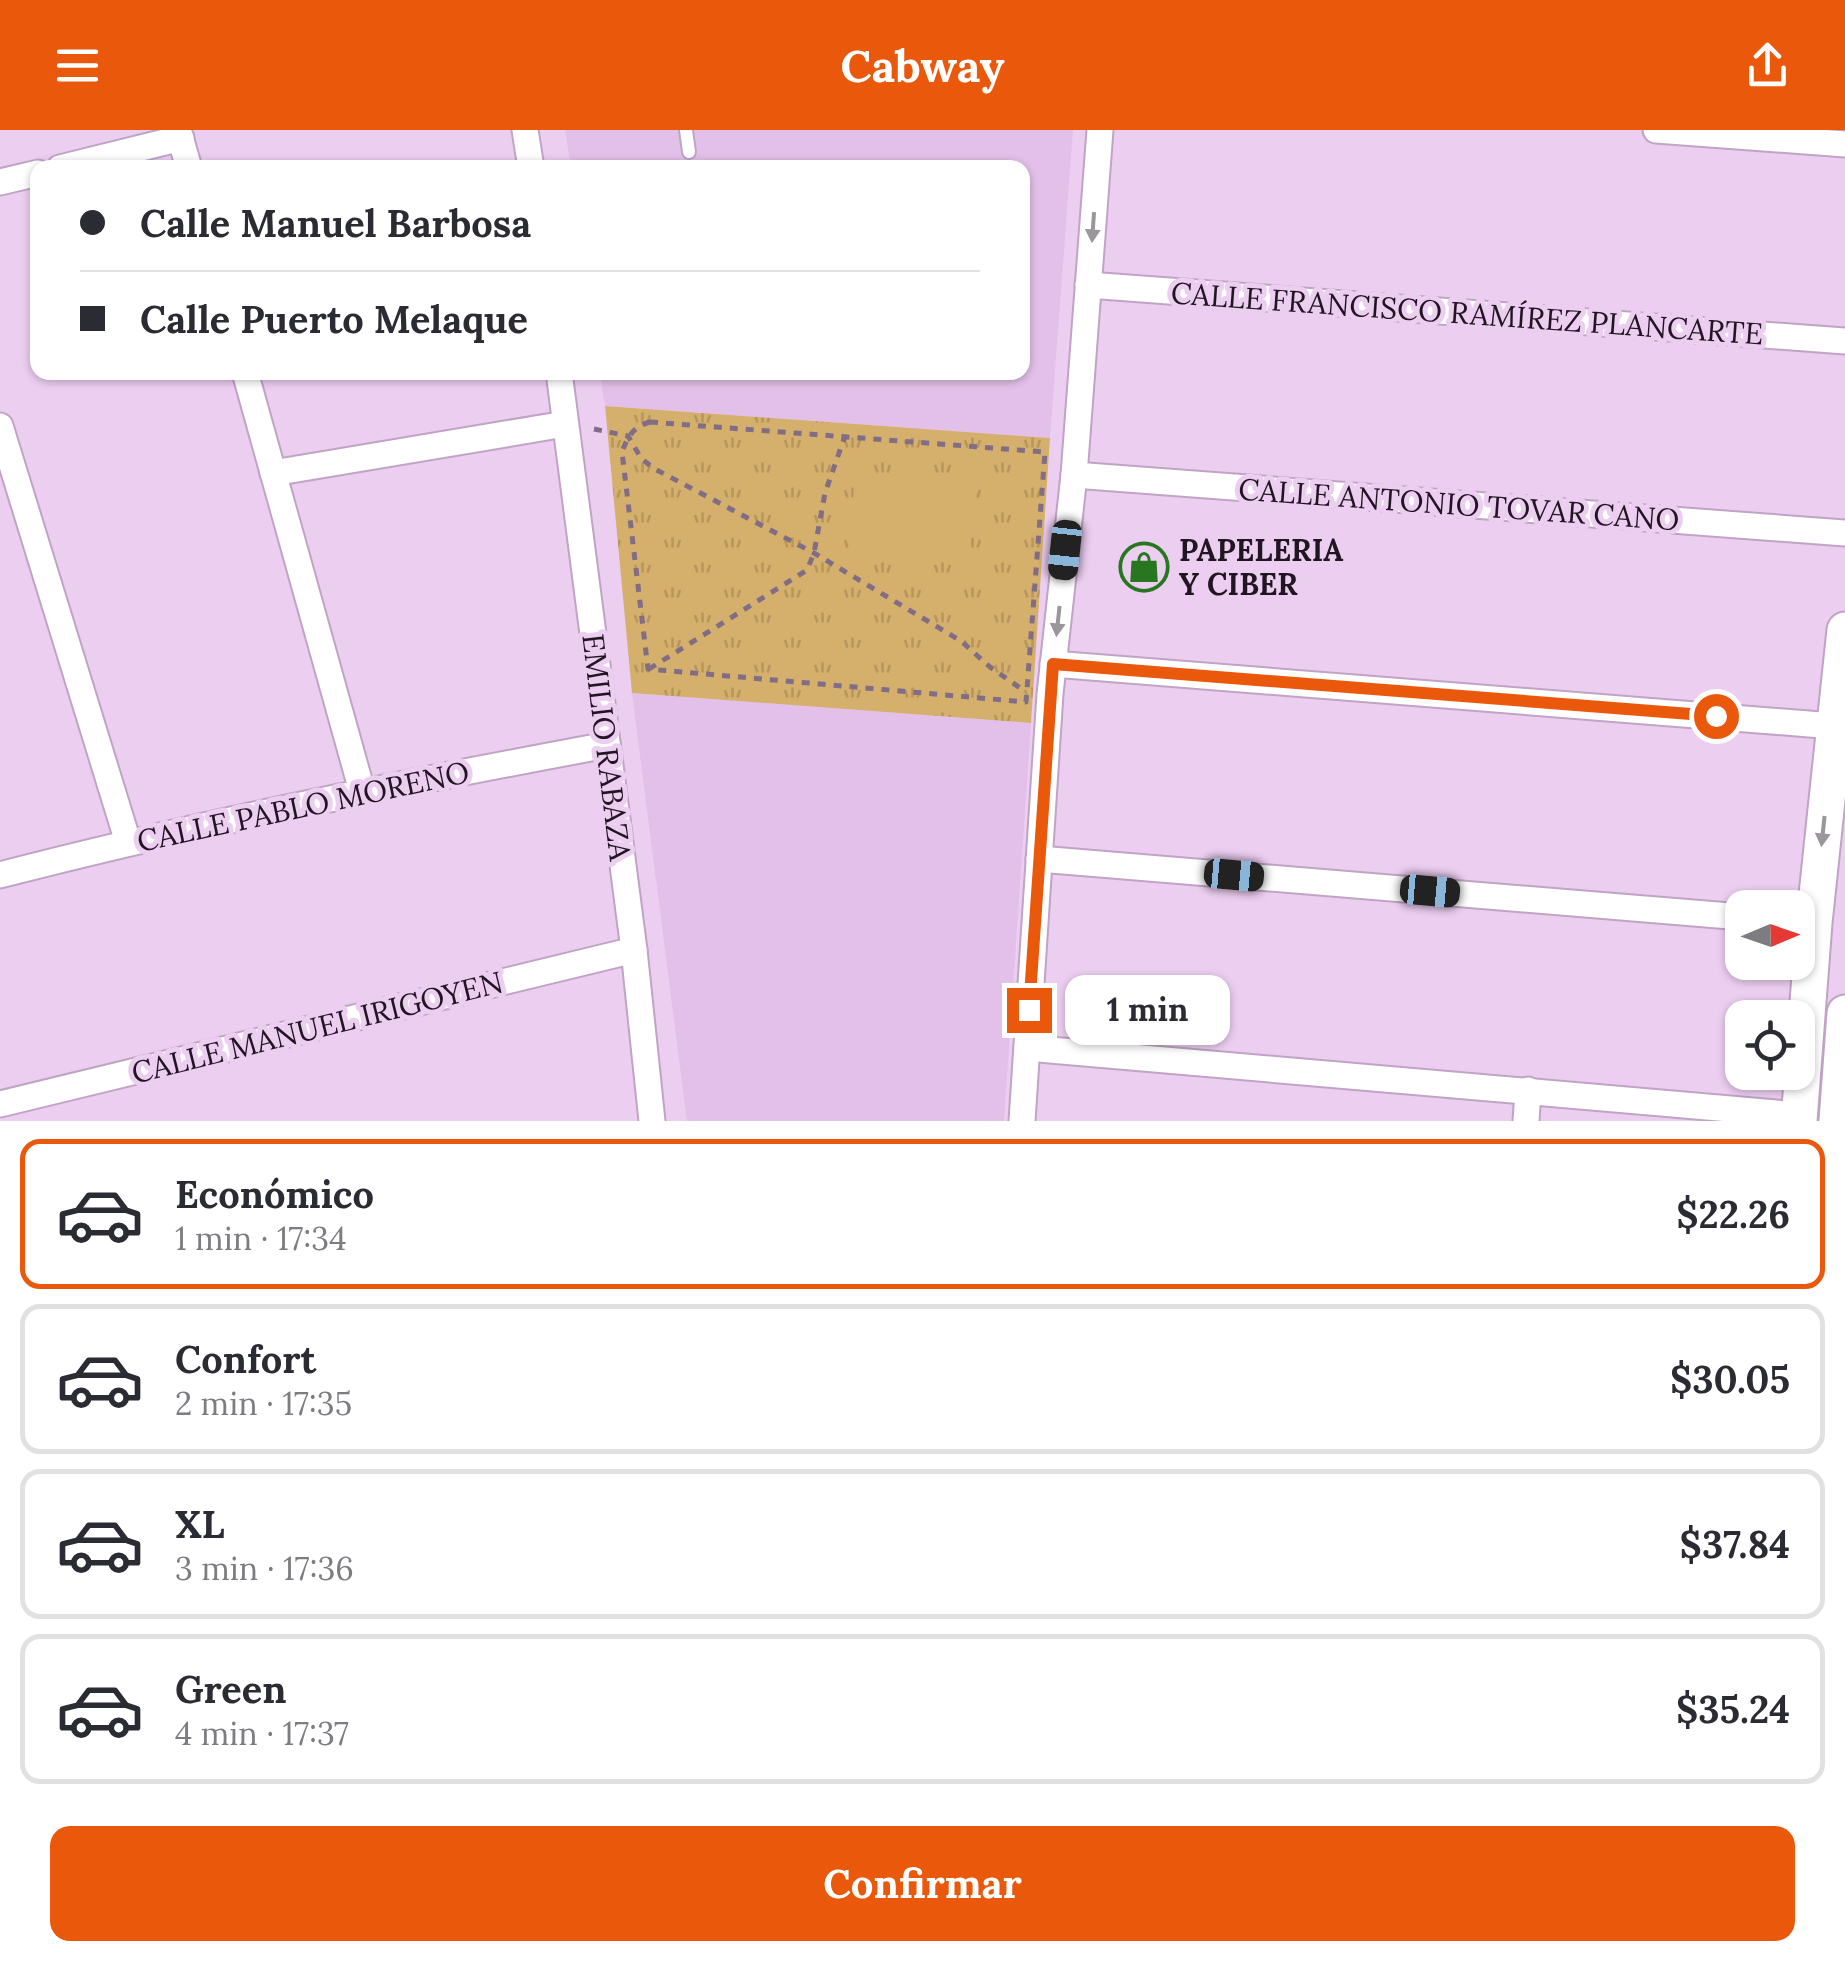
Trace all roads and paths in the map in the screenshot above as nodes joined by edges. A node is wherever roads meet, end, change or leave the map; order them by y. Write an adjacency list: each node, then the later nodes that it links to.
1 (525, 130): 10 (street)
2 (686, 130): 7 (lane)
3 (1100, 130): 13 (street, one-way to 13)
4 (1656, 130): 6 (street)
5 (180, 134): 8 (street); 9 (street)
6 (1845, 144)
7 (689, 152)
8 (88, 160)
9 (187, 160)
10 (530, 160)
11 (30, 175): 12 (street)
12 (0, 182)
13 (1088, 285): 14 (street, CALLE FRANCISCO RAMÍREZ PLANCARTE); 22 (street)
14 (1845, 341)
15 (248, 380): 21 (street)
16 (560, 380): 17 (street, EMILIO RABAZA)
17 (566, 424): 19 (path); 21 (street); 30 (street, EMILIO RABAZA)
18 (0, 426): 32 (street)
19 (628, 436): 20 (path); 24 (path); 27 (path)
20 (845, 436): 24 (path); 28 (path)
21 (273, 472): 31 (street)
22 (1074, 475): 23 (street, CALLE ANTONIO TOVAR CANO); 26 (street, one-way to 26)
23 (1845, 533)
24 (814, 553): 27 (path); 28 (path)
25 (1845, 630): 29 (main road)
26 (1053, 664): 28 (street); 29 (street)
27 (648, 669): 28 (path)
28 (1039, 692): 33 (street)
29 (1834, 726): 35 (main road, one-way to 35)
30 (607, 744): 31 (street, CALLE PABLO MORENO); 37 (street, EMILIO RABAZA)
31 (362, 790): 32 (street, CALLE PABLO MORENO)
32 (128, 842): 34 (street, CALLE PABLO MORENO)
33 (1038, 858): 36 (street); 40 (street)
34 (0, 875)
35 (1811, 890)
36 (1725, 916)
37 (634, 950): 42 (street, CALLE MANUEL IRIGOYEN); 45 (street, EMILIO RABAZA)
38 (1804, 980): 44 (main road)
39 (1845, 1013): 48 (main road)
40 (1027, 1048): 41 (street); 46 (street)
41 (1528, 1090): 43 (street); 47 (street)
42 (0, 1104)
43 (1707, 1113): 44 (street)
44 (1799, 1118)
45 (652, 1121)
46 (1022, 1121)
47 (1526, 1121)
48 (1838, 1121)

